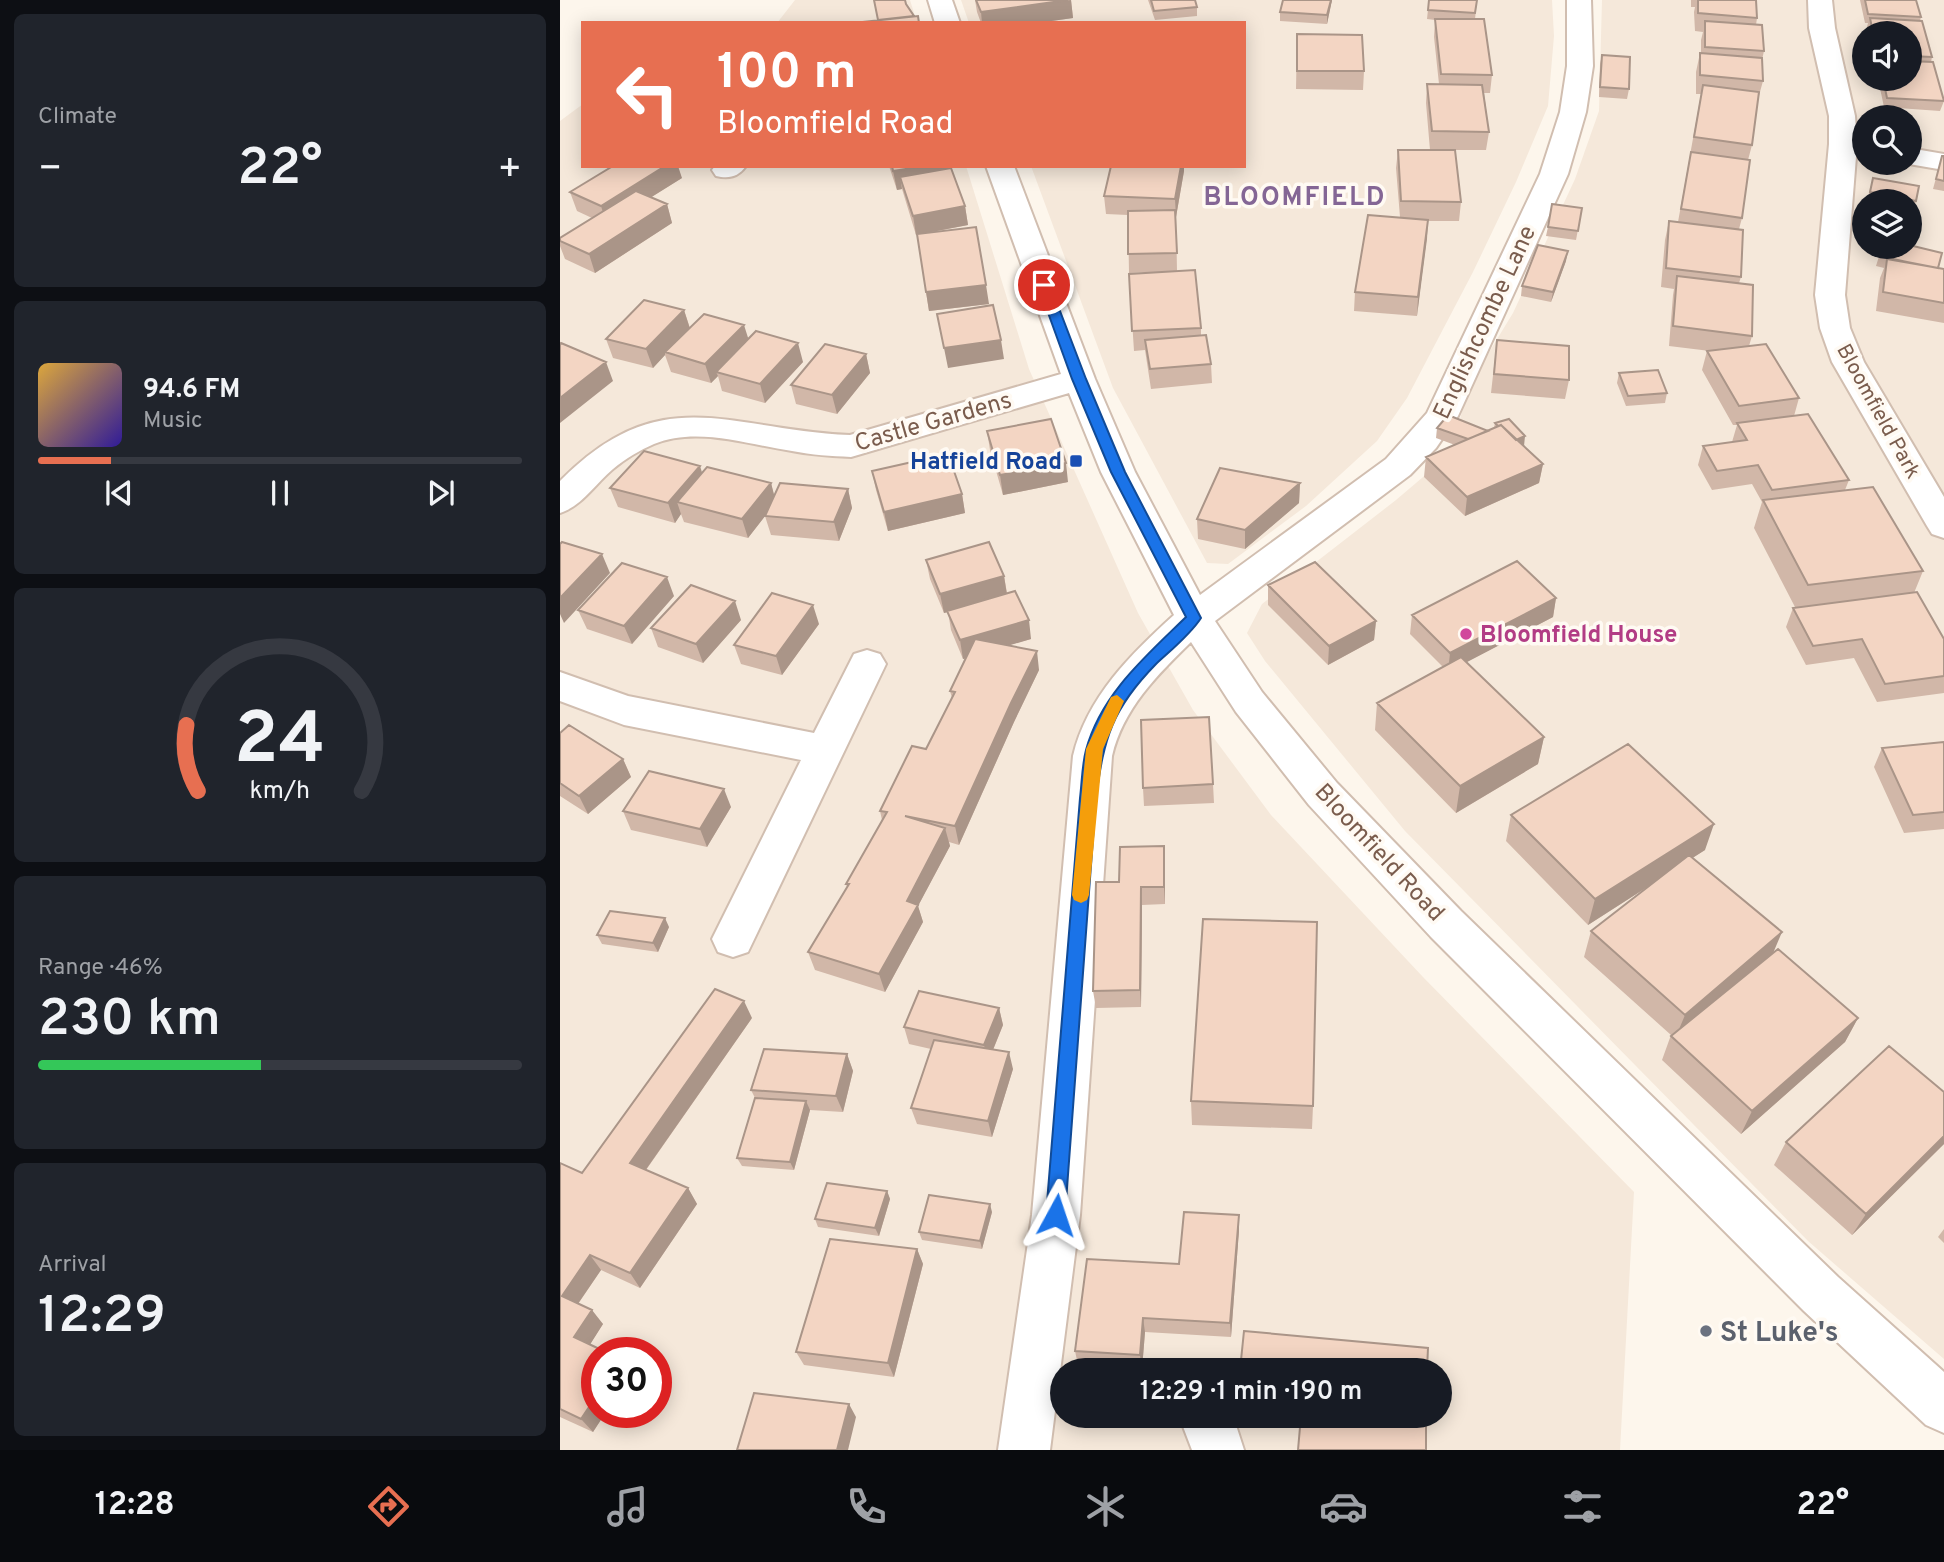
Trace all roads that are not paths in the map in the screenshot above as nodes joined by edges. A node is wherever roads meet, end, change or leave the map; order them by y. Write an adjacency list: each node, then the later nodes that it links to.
1 (940, 0): 4 (street)
2 (1579, 0): 13 (street, Englishcombe Lane)
3 (1820, 0): 5 (street, Bloomfield Park)
4 (947, 21)
5 (1852, 143)
6 (1852, 151): 12 (street, Bloomfield Park)
7 (1922, 158): 8 (street)
8 (1944, 162)
9 (1001, 168): 10 (street, Bloomfield Road)
10 (1079, 379): 11 (street, Castle Gardens); 13 (street, Bloomfield Road)
11 (560, 500)
12 (1944, 526)
13 (1194, 618): 18 (street, Bloomfield Road); 20 (street)
14 (867, 664): 16 (street)
15 (560, 686): 16 (street)
16 (825, 750): 17 (street)
17 (733, 939)
18 (1944, 1407)
19 (1212, 1428): 21 (street)
20 (1024, 1450)
21 (1218, 1450)

